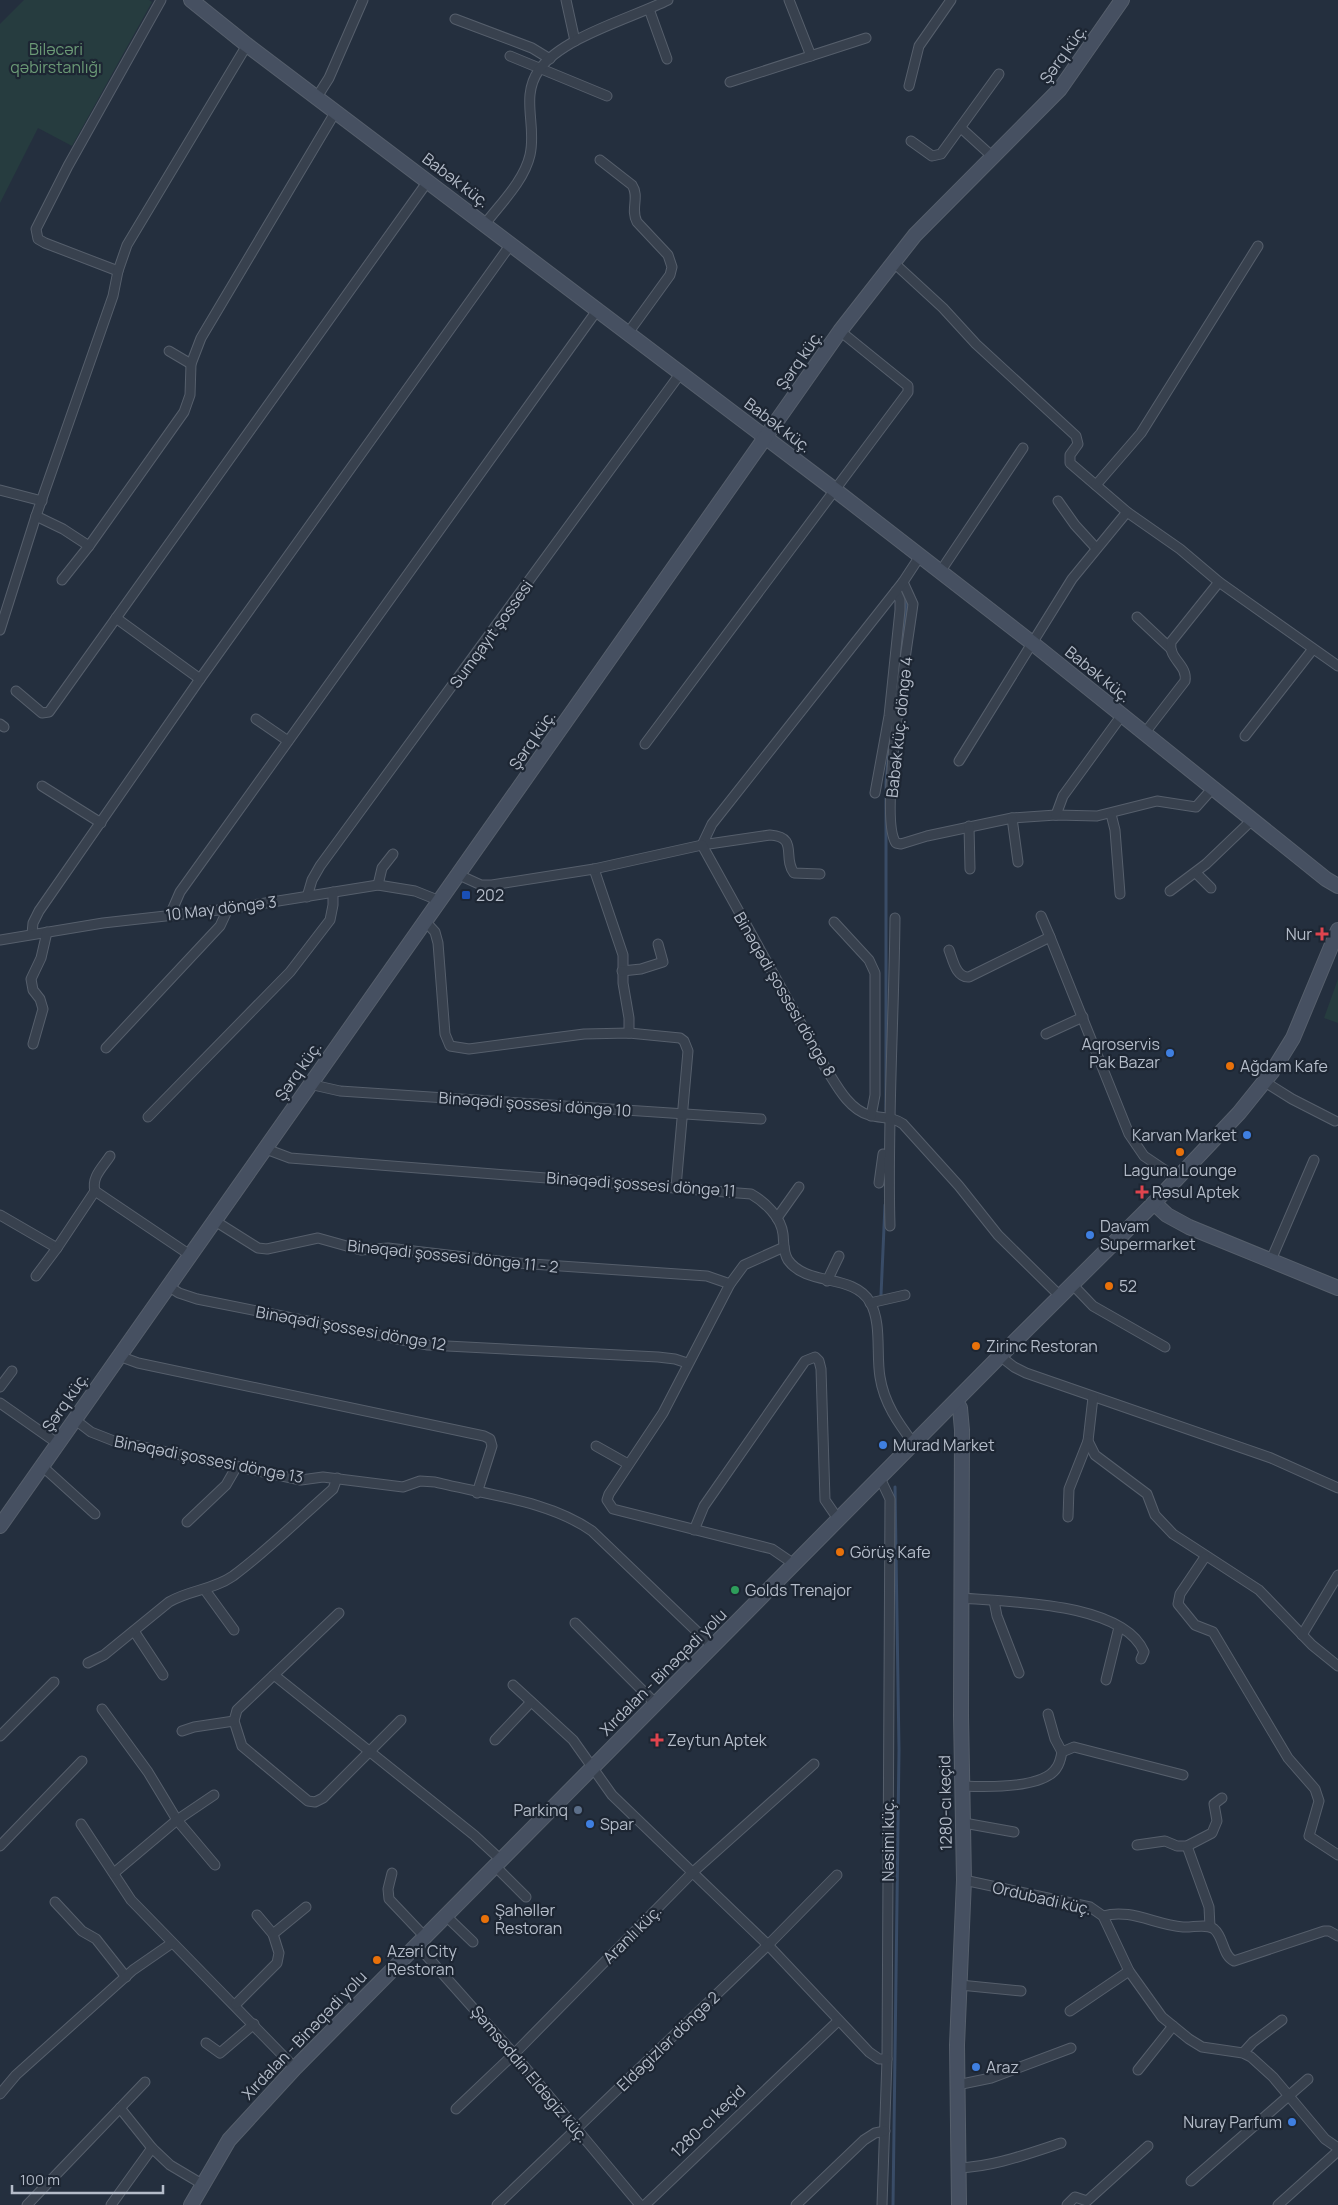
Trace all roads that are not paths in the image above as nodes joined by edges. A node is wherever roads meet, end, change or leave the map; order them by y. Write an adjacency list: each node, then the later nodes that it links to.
1 (161, 0): 34 (street)
2 (191, 0): 13 (main road, Babək küç.)
3 (363, 0): 23 (street)
4 (566, 0): 12 (street)
5 (668, 0): 9 (street)
6 (789, 0): 15 (street)
7 (951, 0): 21 (street)
8 (1122, 0): 27 (main road, Şərq küç.)
9 (649, 10): 12 (street); 17 (street)
10 (455, 19): 16 (street)
11 (866, 38): 15 (street)
12 (575, 41): 16 (street)
13 (247, 45): 23 (main road, Babək küç.); 34 (street)
14 (510, 56): 18 (street)
15 (811, 56): 20 (street)
16 (550, 59): 18 (street)
17 (668, 60)
18 (539, 69): 22 (street); 30 (street)
19 (999, 74): 25 (street)
20 (730, 82)
21 (910, 86)
22 (607, 96)
23 (317, 97): 24 (main road, Babək küç.)
24 (336, 111): 29 (main road, Babək küç.); 39 (street)
25 (961, 128): 26 (street); 27 (street)
26 (911, 141)
27 (994, 158): 33 (main road, Şərq küç.)
28 (600, 160): 37 (street)
29 (428, 182): 30 (main road, Babək küç.); 59 (street)
30 (485, 224): 31 (main road, Babək küç.)
31 (511, 244): 35 (main road, Babək küç.); 65 (street)
32 (1258, 246): 43 (street)
33 (893, 262): 36 (main road, Şərq küç.); 43 (street)
34 (118, 272): 46 (street)
35 (598, 309): 37 (main road, Babək küç.); 71 (street)
36 (840, 331): 41 (main road, Şərq küç.); 45 (street)
37 (628, 333): 40 (main road, Babək küç.)
38 (169, 351): 39 (street)
39 (192, 364): 50 (street)
40 (680, 374): 41 (main road, Babək küç.); 97 (street, Sumqayıt şossesi)
41 (765, 438): 45 (main road, Babək küç.); 90 (main road, Şərq küç.)
42 (1023, 448): 53 (street)
43 (1096, 485): 48 (street)
44 (0, 490): 46 (street)
45 (835, 490): 52 (main road, Babək küç.); 72 (street)
46 (42, 501): 49 (street)
47 (1058, 501): 51 (street)
48 (1128, 512): 51 (street); 56 (street)
49 (36, 516): 50 (street); 60 (street)
50 (89, 546): 54 (street)
51 (1096, 548): 61 (street)
52 (920, 556): 53 (main road, Babək küç.); 55 (street)
53 (940, 572): 61 (main road, Babək küç.)
54 (62, 580)
55 (903, 582): 57 (street); 82 (street, Babək küç. döngə 4)
56 (1219, 582): 62 (street); 63 (street)
57 (896, 590): 76 (street); 83 (street)
58 (1137, 617): 62 (street)
59 (116, 618): 65 (street); 66 (street)
60 (0, 630)
61 (1031, 642): 67 (main road, Babək küç.); 73 (street)
62 (1170, 648): 69 (street)
63 (1313, 649): 64 (street); 70 (street)
64 (1338, 666)
65 (200, 679): 81 (street)
66 (16, 691)
67 (1122, 715): 69 (main road, Babək küç.); 78 (street)
68 (256, 719): 71 (street)
69 (1144, 734): 75 (main road, Babək küç.)
70 (1245, 736)
71 (288, 741): 100 (street)
72 (645, 744)
73 (959, 761)
74 (42, 786): 81 (street)
75 (1212, 789): 77 (street, Babək küç. döngə 4); 80 (main road, Babək küç.)
76 (876, 793)
77 (1111, 814): 78 (street, Babək küç. döngə 4); 96 (street)
78 (1056, 815): 79 (street, Babək küç. döngə 4)
79 (1012, 818): 82 (street, Babək küç. döngə 4); 85 (street)
80 (1252, 820): 88 (street); 92 (main road, Babək küç.)
81 (101, 823): 107 (street)
82 (968, 826): 86 (street)
83 (702, 844): 87 (street); 89 (street); 121 (street, Binəqədi şossesi döngə 8)
84 (393, 854): 91 (street)
85 (1018, 862)
86 (970, 868)
87 (594, 869): 90 (street); 112 (street)
88 (1196, 873): 93 (street); 95 (street)
89 (820, 874)
90 (459, 875): 98 (main road, Şərq küç.)
91 (378, 885): 94 (street, 10 May döngə 3); 98 (street, 10 May döngə 3)
92 (1338, 886)
93 (1211, 888)
94 (333, 892): 97 (street, 10 May döngə 3); 122 (street)
95 (1170, 892)
96 (1120, 894)
97 (307, 897): 99 (street, 10 May döngə 3)
98 (440, 901): 103 (main road, Şərq küç.)
99 (228, 908): 100 (street, 10 May döngə 3); 117 (street)
100 (170, 915): 106 (street, 10 May döngə 3)
101 (1041, 916): 108 (street)
102 (895, 918): 123 (street)
103 (425, 921): 114 (street); 119 (main road, Şərq küç.)
104 (834, 922): 121 (street)
105 (1338, 930): 118 (main road, Xırdalan - Binəqədi yolu)
106 (47, 932): 107 (street, 10 May döngə 3); 116 (street)
107 (32, 934): 109 (street, 10 May döngə 3)
108 (1050, 937): 111 (street); 113 (street)
109 (0, 940)
110 (658, 944): 112 (street)
111 (948, 950)
112 (622, 971): 114 (street)
113 (1083, 1017): 115 (street); 129 (street)
114 (629, 1033): 120 (street)
115 (1046, 1034)
116 (33, 1044)
117 (106, 1048)
118 (1265, 1082): 125 (street); 129 (main road, Xırdalan - Binəqədi yolu)
119 (309, 1084): 120 (street, Binəqədi şossesi döngə 10); 126 (main road, Şərq küç.)
120 (682, 1114): 124 (street, Binəqədi şossesi döngə 10); 131 (street)
121 (871, 1116): 123 (street)
122 (148, 1117)
123 (886, 1117): 130 (street); 138 (street); 151 (street)
124 (761, 1119)
125 (1335, 1121)
126 (266, 1149): 131 (street, Binəqədi şossesi döngə 11); 137 (main road, Şərq küç.)
127 (110, 1156): 133 (street)
128 (1314, 1160): 143 (street)
129 (1178, 1179): 134 (main road, Xırdalan - Binəqədi yolu)
130 (878, 1183)
131 (676, 1187): 136 (street, Binəqədi şossesi döngə 11)
132 (799, 1187): 136 (street)
133 (95, 1191): 140 (street); 141 (street)
134 (1154, 1203): 143 (main road); 147 (main road, Xırdalan - Binəqədi yolu)
135 (0, 1215): 140 (street)
136 (777, 1218): 139 (street)
137 (215, 1221): 141 (main road, Şərq küç.); 146 (street, Binəqədi şossesi döngə 11 - 2)
138 (890, 1226)
139 (784, 1247): 145 (street); 146 (street)
140 (57, 1248): 144 (street)
141 (190, 1255): 148 (main road, Şərq küç.)
142 (839, 1256): 145 (street)
143 (1271, 1260): 149 (main road)
144 (36, 1276)
145 (827, 1281): 152 (street)
146 (730, 1284): 156 (street)
147 (1072, 1284): 151 (main road, Xırdalan - Binəqədi yolu); 153 (street)
148 (168, 1286): 154 (main road, Şərq küç.); 156 (street, Binəqədi şossesi döngə 12)
149 (1338, 1288)
150 (904, 1295): 152 (street)
151 (1060, 1296): 155 (main road, Xırdalan - Binəqədi yolu)
152 (870, 1303): 165 (street)
153 (1165, 1347)
154 (119, 1356): 162 (main road, Şərq küç.); 173 (street)
155 (1000, 1356): 159 (street); 160 (main road, Xırdalan - Binəqədi yolu)
156 (687, 1363): 167 (street)
157 (12, 1372): 158 (street)
158 (0, 1387)
159 (1093, 1397): 163 (street); 172 (street)
160 (956, 1402): 165 (main road, Xırdalan - Binəqədi yolu); 184 (main road, 1280-cı keçid)
161 (0, 1403): 164 (street)
162 (74, 1419): 164 (main road, Şərq küç.); 169 (street, Binəqədi şossesi döngə 13)
163 (1088, 1441): 175 (street); 180 (street)
164 (57, 1443): 168 (main road, Şərq küç.)
165 (914, 1444): 171 (main road, Xırdalan - Binəqədi yolu)
166 (596, 1446): 167 (street)
167 (628, 1464): 179 (street)
168 (42, 1466): 174 (street); 178 (main road, Şərq küç.)
169 (237, 1466): 170 (street, Binəqədi şossesi döngə 13); 177 (street)
170 (337, 1478): 173 (street, Binəqədi şossesi döngə 13); 183 (street)
171 (880, 1478): 176 (main road, Xırdalan - Binəqədi yolu); 262 (street, Nəsimi küç.)
172 (1338, 1488)
173 (477, 1493): 192 (street, Binəqədi şossesi döngə 13)
174 (95, 1514)
175 (1068, 1518)
176 (838, 1519): 179 (street); 181 (main road, Xırdalan - Binəqədi yolu)
177 (186, 1522)
178 (0, 1526)
179 (694, 1530): 181 (street)
180 (1205, 1557): 191 (street); 227 (street)
181 (794, 1564): 192 (main road, Xırdalan - Binəqədi yolu)
182 (1338, 1575): 191 (street)
183 (205, 1590): 189 (street); 190 (street)
184 (962, 1598): 185 (street); 217 (main road, 1280-cı keçid)
185 (994, 1601): 188 (street); 196 (street)
186 (339, 1613): 198 (street)
187 (575, 1623): 203 (street)
188 (1119, 1626): 193 (street); 199 (street)
189 (234, 1630)
190 (134, 1631): 194 (street); 197 (street)
191 (1302, 1635): 195 (street)
192 (712, 1646): 203 (main road, Xırdalan - Binəqədi yolu)
193 (1141, 1659)
194 (88, 1663)
195 (1338, 1666)
196 (1019, 1674)
197 (163, 1675)
198 (274, 1676): 207 (street); 211 (street)
199 (1106, 1680)
200 (54, 1682): 209 (street)
201 (513, 1685): 202 (street)
202 (531, 1702): 210 (street); 215 (street)
203 (656, 1704): 215 (main road, Xırdalan - Binəqədi yolu)
204 (102, 1709): 220 (street)
205 (1048, 1714): 212 (street)
206 (401, 1720): 211 (street)
207 (234, 1721): 208 (street); 211 (street)
208 (182, 1731)
209 (0, 1736)
210 (495, 1740)
211 (370, 1751): 228 (street)
212 (1062, 1752): 216 (street); 217 (street)
213 (82, 1761): 225 (street)
214 (814, 1764): 232 (street, Aranlı küç.)
215 (594, 1767): 228 (main road, Xırdalan - Binəqədi yolu); 232 (street)
216 (1184, 1775)
217 (964, 1786): 221 (main road, 1280-cı keçid)
218 (214, 1795): 220 (street)
219 (1222, 1798): 226 (street)
220 (177, 1820): 229 (street); 230 (street)
221 (964, 1823): 223 (street); 234 (main road, 1280-cı keçid)
222 (81, 1824): 230 (street)
223 (1014, 1832)
224 (1136, 1845): 226 (street)
225 (0, 1846)
226 (1187, 1846): 241 (street)
227 (1338, 1855)
228 (498, 1863): 235 (street); 239 (main road, Xırdalan - Binəqədi yolu)
229 (216, 1865)
230 (114, 1873): 246 (street)
231 (392, 1873): 244 (street, Şəmsəddin Eldəgiz küç.)
232 (692, 1873): 247 (street); 261 (street, Aranlı küç.)
233 (837, 1875): 247 (street, Eldəgizlər döngə 2)
234 (964, 1880): 240 (street, Ordubadi küç.); 250 (main road, 1280-cı keçid)
235 (526, 1897)
236 (55, 1902): 249 (street)
237 (306, 1907): 242 (street)
238 (257, 1915): 242 (street)
239 (446, 1916): 244 (main road, Xırdalan - Binəqədi yolu); 245 (street)
240 (1103, 1916): 241 (street); 248 (street, Ordubadi küç.)
241 (1210, 1927): 243 (street)
242 (272, 1934): 252 (street)
243 (1338, 1936)
244 (421, 1941): 261 (street, Şəmsəddin Eldəgiz küç.); 263 (main road, Xırdalan - Binəqədi yolu)
245 (473, 1942)
246 (172, 1943): 249 (street); 252 (street)
247 (768, 1945): 255 (street); 272 (street, Eldəgizlər döngə 2)
248 (1129, 1971): 253 (street); 257 (street, Ordubadi küç.)
249 (126, 1977): 268 (street)
250 (960, 1985): 251 (street); 267 (main road, 1280-cı keçid)
251 (1020, 1990)
252 (236, 2004): 256 (street)
253 (1070, 2010)
254 (1282, 2020): 260 (street)
255 (838, 2021): 262 (street); 286 (street, 1280-cı keçid)
256 (254, 2024): 258 (street); 263 (street)
257 (1173, 2026): 260 (street, Ordubadi küç.); 264 (street)
258 (206, 2044)
259 (1071, 2048): 267 (street)
260 (1243, 2053): 269 (street, Ordubadi küç.)
261 (514, 2054): 271 (street, Aranlı küç.); 272 (street, Şəmsəddin Eldəgiz küç.)
262 (887, 2059): 273 (street, Nəsimi küç.)
263 (295, 2068): 280 (main road, Xırdalan - Binəqədi yolu)
264 (1138, 2070)
265 (1308, 2079): 269 (street)
266 (145, 2082): 270 (street)
267 (957, 2085): 278 (main road, 1280-cı keçid)
268 (0, 2094)
269 (1289, 2096): 277 (street, Ordubadi küç.); 279 (street)
270 (120, 2108): 276 (street); 281 (street)
271 (456, 2109)
272 (576, 2129): 284 (street, Eldəgizlər döngə 2); 285 (street, Şəmsəddin Eldəgiz küç.)
273 (885, 2130): 287 (street); 288 (street, Nəsimi küç.)
274 (1061, 2143): 278 (street)
275 (1148, 2146): 290 (street)
276 (152, 2148): 280 (street); 282 (street)
277 (1338, 2150): 291 (street)
278 (958, 2168): 289 (main road, 1280-cı keçid)
279 (1191, 2181)
280 (202, 2184): 283 (main road, Xırdalan - Binəqədi yolu)
281 (27, 2205)
282 (111, 2205)
283 (191, 2205)
284 (497, 2205)
285 (640, 2205)
286 (645, 2205)
287 (796, 2205)
288 (882, 2205)
289 (958, 2205)
290 (1067, 2205)
291 (1278, 2205)

